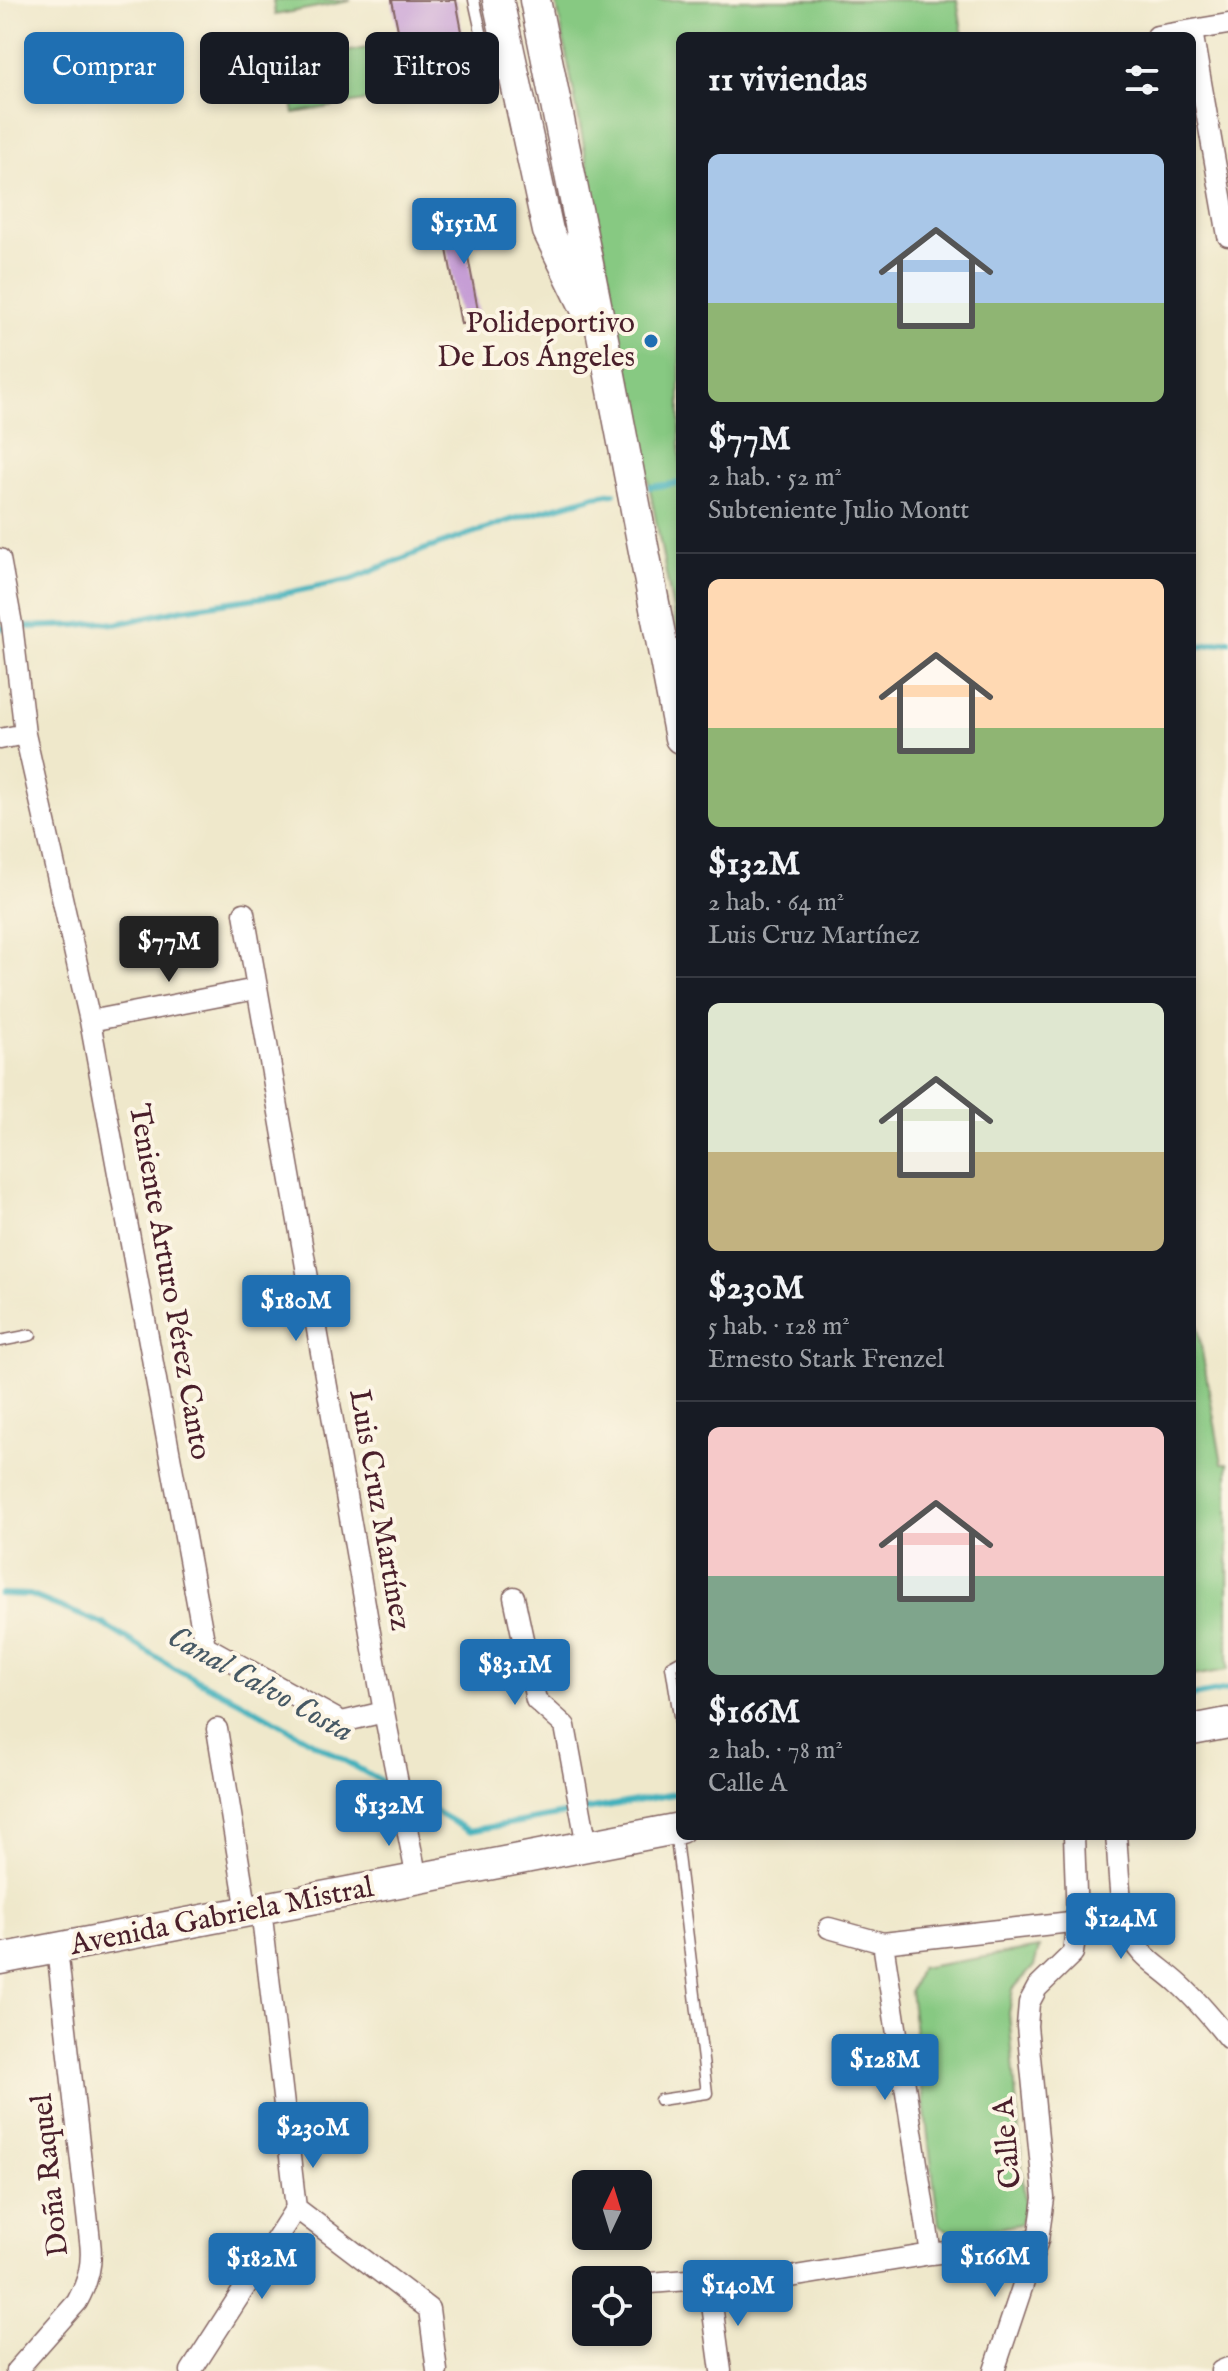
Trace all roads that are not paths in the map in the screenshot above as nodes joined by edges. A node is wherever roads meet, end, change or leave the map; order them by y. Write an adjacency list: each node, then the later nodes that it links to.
1 (474, 0): 9 (lane)
2 (498, 0): 9 (main road)
3 (535, 0): 8 (main road)
4 (1228, 24): 5 (street)
5 (1192, 31): 6 (street)
6 (1185, 32)
7 (1196, 51): 10 (street)
8 (548, 67): 9 (main road); 12 (main road)
9 (513, 74): 12 (main road)
10 (1224, 189): 11 (street)
11 (1228, 236)
12 (605, 349): 14 (main road)
13 (0, 559): 15 (street, Teniente Arturo Pérez Canto)
14 (676, 717)
15 (25, 734): 16 (street); 19 (street, Teniente Arturo Pérez Canto)
16 (0, 739)
17 (244, 913): 18 (street, Luis Cruz Martínez)
18 (256, 989): 19 (street); 25 (street, Luis Cruz Martínez)
19 (90, 1021): 25 (street, Teniente Arturo Pérez Canto)
20 (31, 1335): 21 (lane)
21 (0, 1341)
22 (514, 1597): 30 (street)
23 (676, 1663): 24 (lane)
24 (676, 1697)
25 (384, 1712): 34 (street, Luis Cruz Martínez)
26 (1228, 1723): 28 (main road)
27 (217, 1729): 35 (street)
28 (1196, 1729)
29 (676, 1829): 30 (main road, Avenida Gabriela Mistral)
30 (586, 1835): 34 (main road, Avenida Gabriela Mistral)
31 (678, 1840): 43 (lane)
32 (1074, 1840): 37 (street, Calle A)
33 (1116, 1840): 36 (street)
34 (417, 1879): 35 (main road, Avenida Gabriela Mistral)
35 (254, 1911): 40 (main road, Avenida Gabriela Mistral); 44 (street)
36 (1124, 1916): 37 (street); 42 (street)
37 (1077, 1920): 39 (street); 45 (street, Calle A)
38 (829, 1928): 39 (street)
39 (883, 1943): 46 (street)
40 (57, 1949): 41 (main road, Avenida Gabriela Mistral); 50 (street, Doña Raquel)
41 (0, 1959)
42 (1228, 2038)
43 (660, 2100)
44 (296, 2208): 51 (street); 52 (street)
45 (1038, 2240): 46 (street); 54 (street, Calle A)
46 (931, 2254): 48 (street)
47 (652, 2283): 48 (street)
48 (710, 2290): 53 (street)
49 (1228, 2368): 55 (street)
50 (16, 2371)
51 (191, 2371)
52 (437, 2371)
53 (721, 2371)
54 (994, 2371)
55 (1221, 2371)

